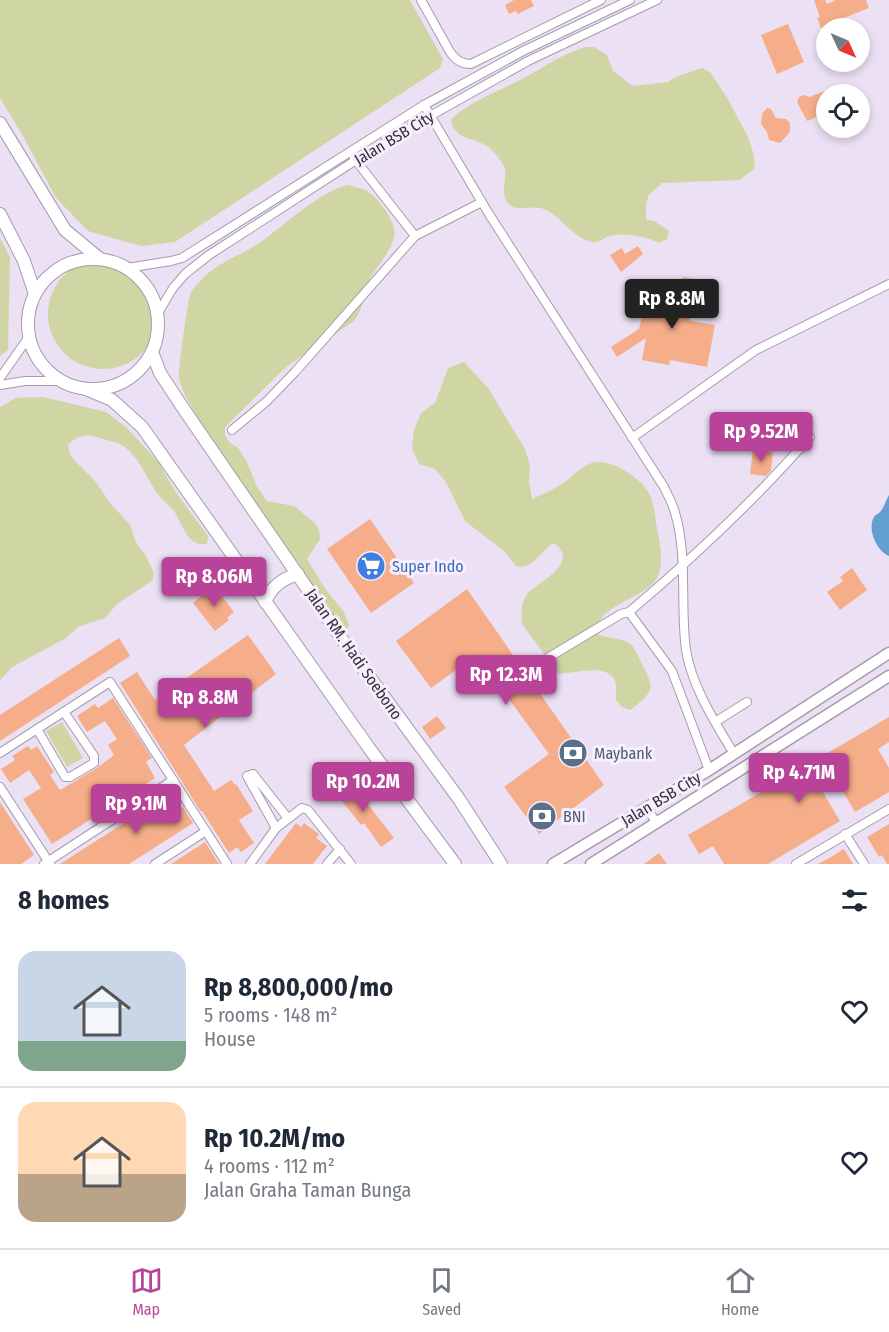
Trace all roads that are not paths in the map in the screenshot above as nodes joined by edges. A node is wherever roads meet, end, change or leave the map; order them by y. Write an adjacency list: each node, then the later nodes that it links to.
1 (421, 0): 2 (street)
2 (601, 0)
3 (630, 0): 5 (street, Jalan BSB City)
4 (657, 0): 6 (street, Jalan BSB City)
5 (424, 105): 6 (street); 8 (street, Jalan BSB City)
6 (430, 116): 9 (street, Jalan BSB City); 10 (street)
7 (0, 123): 13 (main road)
8 (350, 152): 9 (street); 14 (street, Jalan BSB City)
9 (356, 160): 12 (street); 17 (street, Jalan BSB City)
10 (482, 202): 12 (street); 26 (street)
11 (0, 214): 16 (main road)
12 (415, 236): 24 (street)
13 (100, 259): 14 (main road); 16 (main road)
14 (127, 268): 17 (main road)
15 (889, 284): 26 (street)
16 (35, 294): 18 (main road)
17 (158, 313): 19 (main road)
18 (28, 338): 20 (street); 21 (main road)
19 (152, 352): 23 (main road); 28 (main road, Jalan RM. Hadi Soebono)
20 (0, 378)
21 (62, 381): 22 (street); 23 (main road)
22 (0, 386)
23 (86, 389): 29 (main road)
24 (232, 430)
25 (810, 437): 27 (street)
26 (632, 438): 27 (street)
27 (682, 567): 30 (street); 36 (street)
28 (298, 574): 29 (main road); 58 (main road, Jalan RM. Hadi Soebono)
29 (265, 602): 57 (main road)
30 (629, 612): 32 (street); 40 (street)
31 (889, 654): 39 (street, Jalan BSB City)
32 (531, 668)
33 (889, 676): 46 (street, Jalan BSB City)
34 (747, 702): 36 (street)
35 (64, 712): 37 (street); 37 (street); 41 (street)
36 (715, 722): 39 (street)
37 (36, 729): 38 (street)
38 (0, 753)
39 (734, 754): 40 (street, Jalan BSB City)
40 (709, 770): 43 (street, Jalan BSB City)
41 (173, 780): 48 (street); 51 (street)
42 (0, 787): 51 (street)
43 (646, 807): 46 (street); 59 (street, Jalan BSB City)
44 (889, 809): 49 (street)
45 (287, 817): 47 (street); 47 (street); 50 (street)
46 (657, 823): 60 (street, Jalan BSB City)
47 (276, 828): 54 (street)
48 (206, 831): 52 (street); 53 (street)
49 (845, 834): 61 (street); 62 (street)
50 (340, 849): 55 (street); 56 (street)
51 (47, 863)
52 (154, 864)
53 (227, 864)
54 (250, 864)
55 (327, 864)
56 (351, 864)
57 (455, 864)
58 (501, 864)
59 (553, 864)
60 (591, 864)
61 (796, 864)
62 (864, 864)

